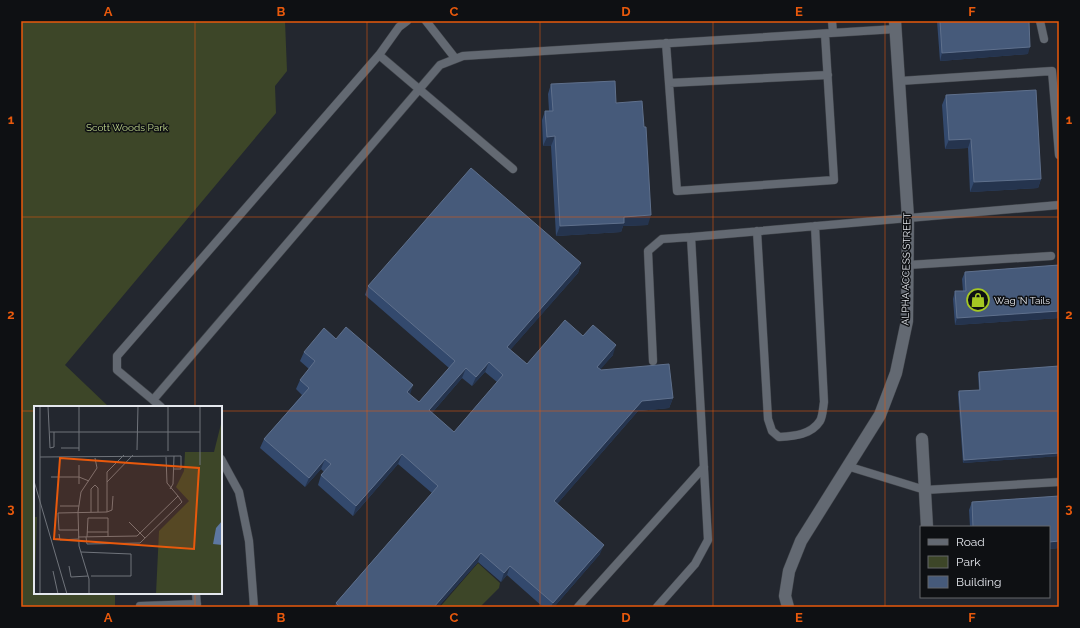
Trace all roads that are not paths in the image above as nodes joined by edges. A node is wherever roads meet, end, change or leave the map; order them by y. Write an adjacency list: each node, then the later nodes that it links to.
1 (407, 21): 9 (lane)
2 (426, 21): 10 (lane)
3 (832, 21): 6 (lane)
4 (1040, 21): 7 (lane)
5 (896, 25): 6 (lane); 12 (street, ALPHA ACCESS STREET)
6 (829, 33): 8 (lane); 11 (lane)
7 (1044, 39)
8 (666, 44): 10 (lane); 13 (lane)
9 (379, 55): 14 (lane); 25 (lane)
10 (455, 58): 14 (lane)
11 (828, 74): 13 (lane); 13 (lane)
12 (900, 82): 15 (lane); 18 (street, ALPHA ACCESS STREET)
13 (669, 83)
14 (419, 89): 16 (lane); 25 (lane)
15 (1059, 155)
16 (513, 169)
17 (1059, 205): 18 (lane)
18 (908, 218): 19 (lane); 23 (street, ALPHA ACCESS STREET)
19 (815, 226): 20 (lane); 20 (lane)
20 (757, 231): 21 (lane)
21 (691, 237): 24 (lane); 30 (lane)
22 (1051, 256): 23 (lane)
23 (908, 265): 29 (street, ALPHA ACCESS STREET)
24 (653, 361)
25 (153, 400): 26 (lane)
26 (160, 406)
27 (922, 439): 32 (street)
28 (222, 461): 37 (lane)
29 (847, 466): 32 (lane); 40 (street, ALPHA ACCESS STREET)
30 (704, 467): 38 (lane); 39 (lane)
31 (1059, 482): 32 (lane)
32 (925, 490): 33 (street)
33 (927, 526)
34 (196, 594): 35 (lane)
35 (197, 605): 36 (lane)
36 (140, 607)
37 (254, 607)
38 (578, 607)
39 (657, 607)
40 (788, 607)

